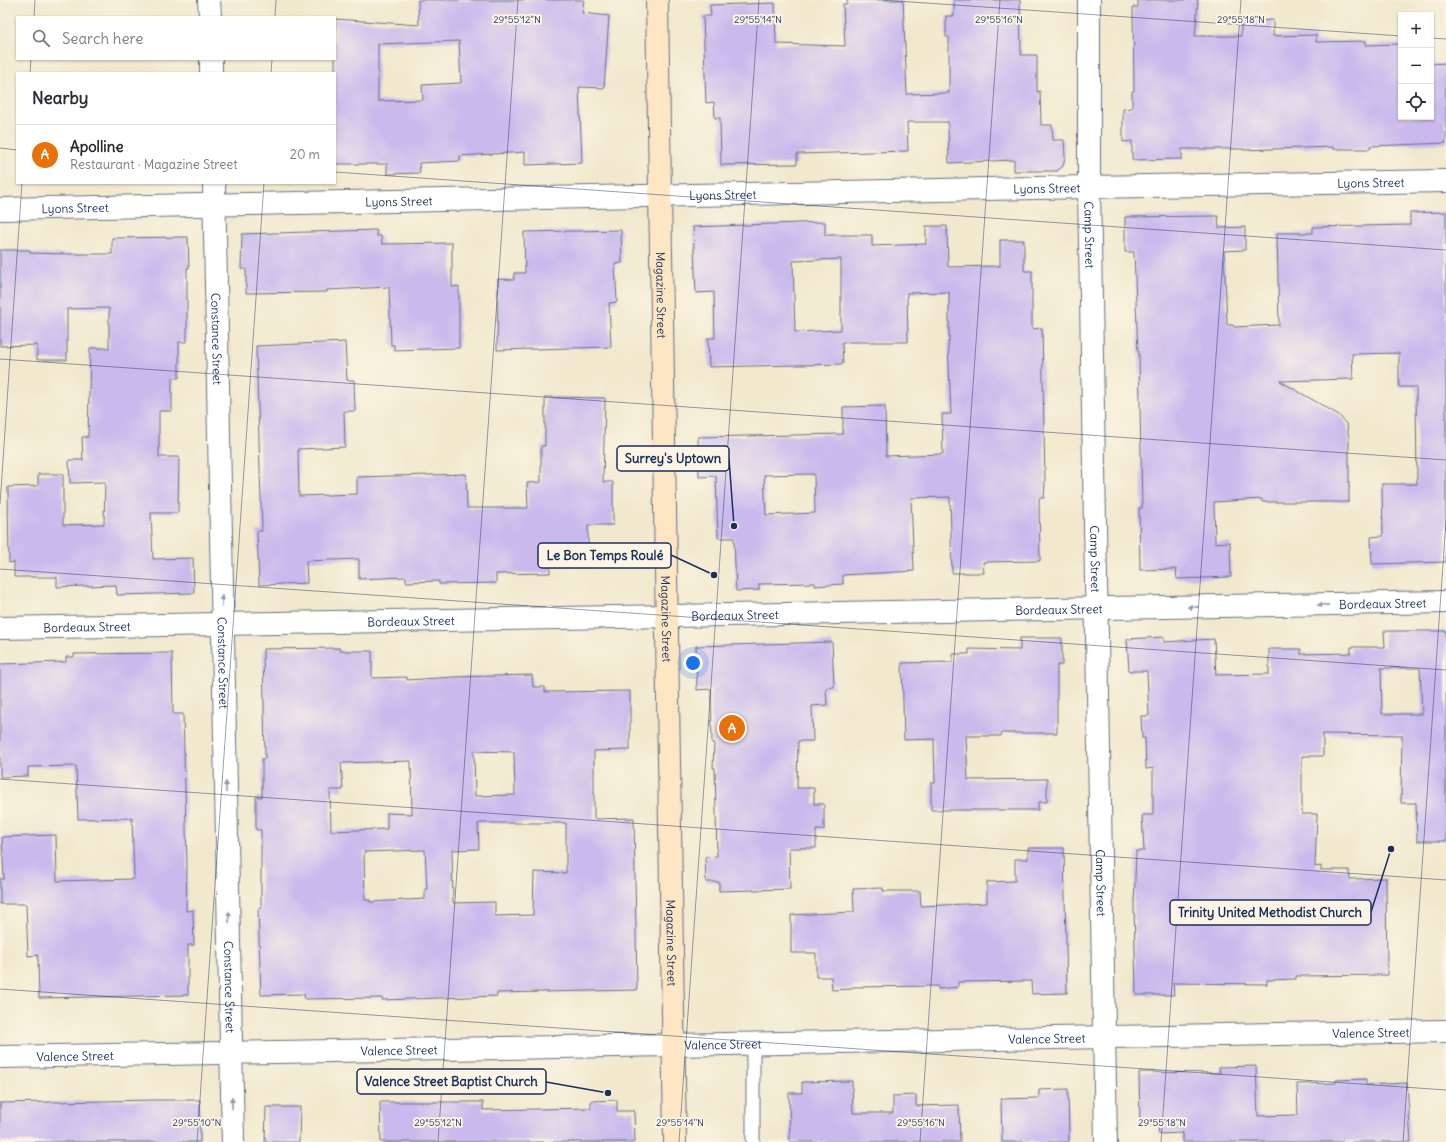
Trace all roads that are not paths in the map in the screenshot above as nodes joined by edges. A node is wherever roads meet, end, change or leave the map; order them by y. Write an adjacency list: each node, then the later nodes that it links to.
1 (209, 0): 4 (street)
2 (657, 0): 10 (street, Magazine Street)
3 (1089, 0): 9 (street, Camp Street)
4 (210, 16)
5 (211, 60): 6 (street)
6 (211, 72)
7 (1446, 182): 9 (street, Lyons Street)
8 (214, 184): 11 (street, Constance Street)
9 (1089, 187): 10 (street, Lyons Street); 14 (street, Camp Street)
10 (659, 196): 11 (street, Lyons Street); 15 (street, Magazine Street)
11 (214, 205): 12 (street, Lyons Street); 16 (street, Constance Street, one-way to 11)
12 (0, 209)
13 (1446, 602): 14 (street, Bordeaux Street, one-way to 14)
14 (1097, 609): 15 (street, Bordeaux Street); 19 (street, Camp Street)
15 (667, 616): 16 (street, Bordeaux Street); 21 (street, Magazine Street)
16 (223, 624): 17 (street, Bordeaux Street); 22 (street, Constance Street, one-way to 16)
17 (0, 628)
18 (1446, 1031): 19 (street, Valence Street)
19 (1104, 1038): 20 (street, Valence Street); 27 (street, Camp Street)
20 (753, 1044): 21 (street, Valence Street); 26 (lane)
21 (673, 1046): 22 (street, Valence Street); 25 (street, Magazine Street)
22 (231, 1053): 23 (street, Valence Street); 24 (street, Constance Street, one-way to 22)
23 (0, 1057)
24 (233, 1142)
25 (674, 1142)
26 (753, 1142)
27 (1106, 1142)

